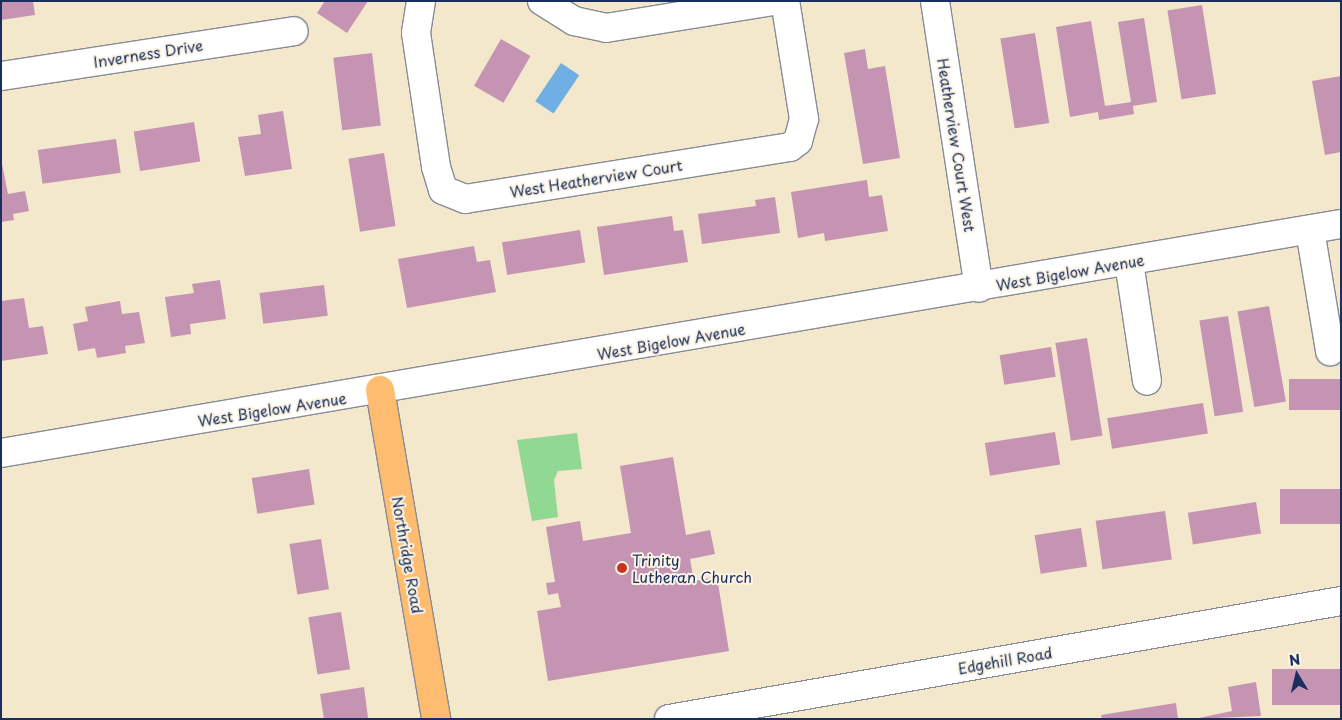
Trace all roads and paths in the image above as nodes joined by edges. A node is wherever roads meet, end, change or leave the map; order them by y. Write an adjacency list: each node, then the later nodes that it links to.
1 (421, 1): 4 (street, West Heatherview Court)
2 (542, 1): 3 (street)
3 (772, 1)
4 (785, 1)
5 (935, 1): 11 (street, Heatherview Court West)
6 (294, 31): 7 (street, Inverness Drive)
7 (1, 76)
8 (1341, 224): 9 (street, West Bigelow Avenue)
9 (1310, 230): 10 (street, West Bigelow Avenue); 12 (street)
10 (1129, 262): 11 (street, West Bigelow Avenue); 13 (street)
11 (979, 288): 14 (street, West Bigelow Avenue)
12 (1330, 351)
13 (1147, 381)
14 (380, 390): 15 (street, West Bigelow Avenue); 17 (main road, Northridge Road)
15 (1, 454)
16 (1341, 601): 18 (street, Edgehill Road)
17 (436, 719)
18 (670, 719)

